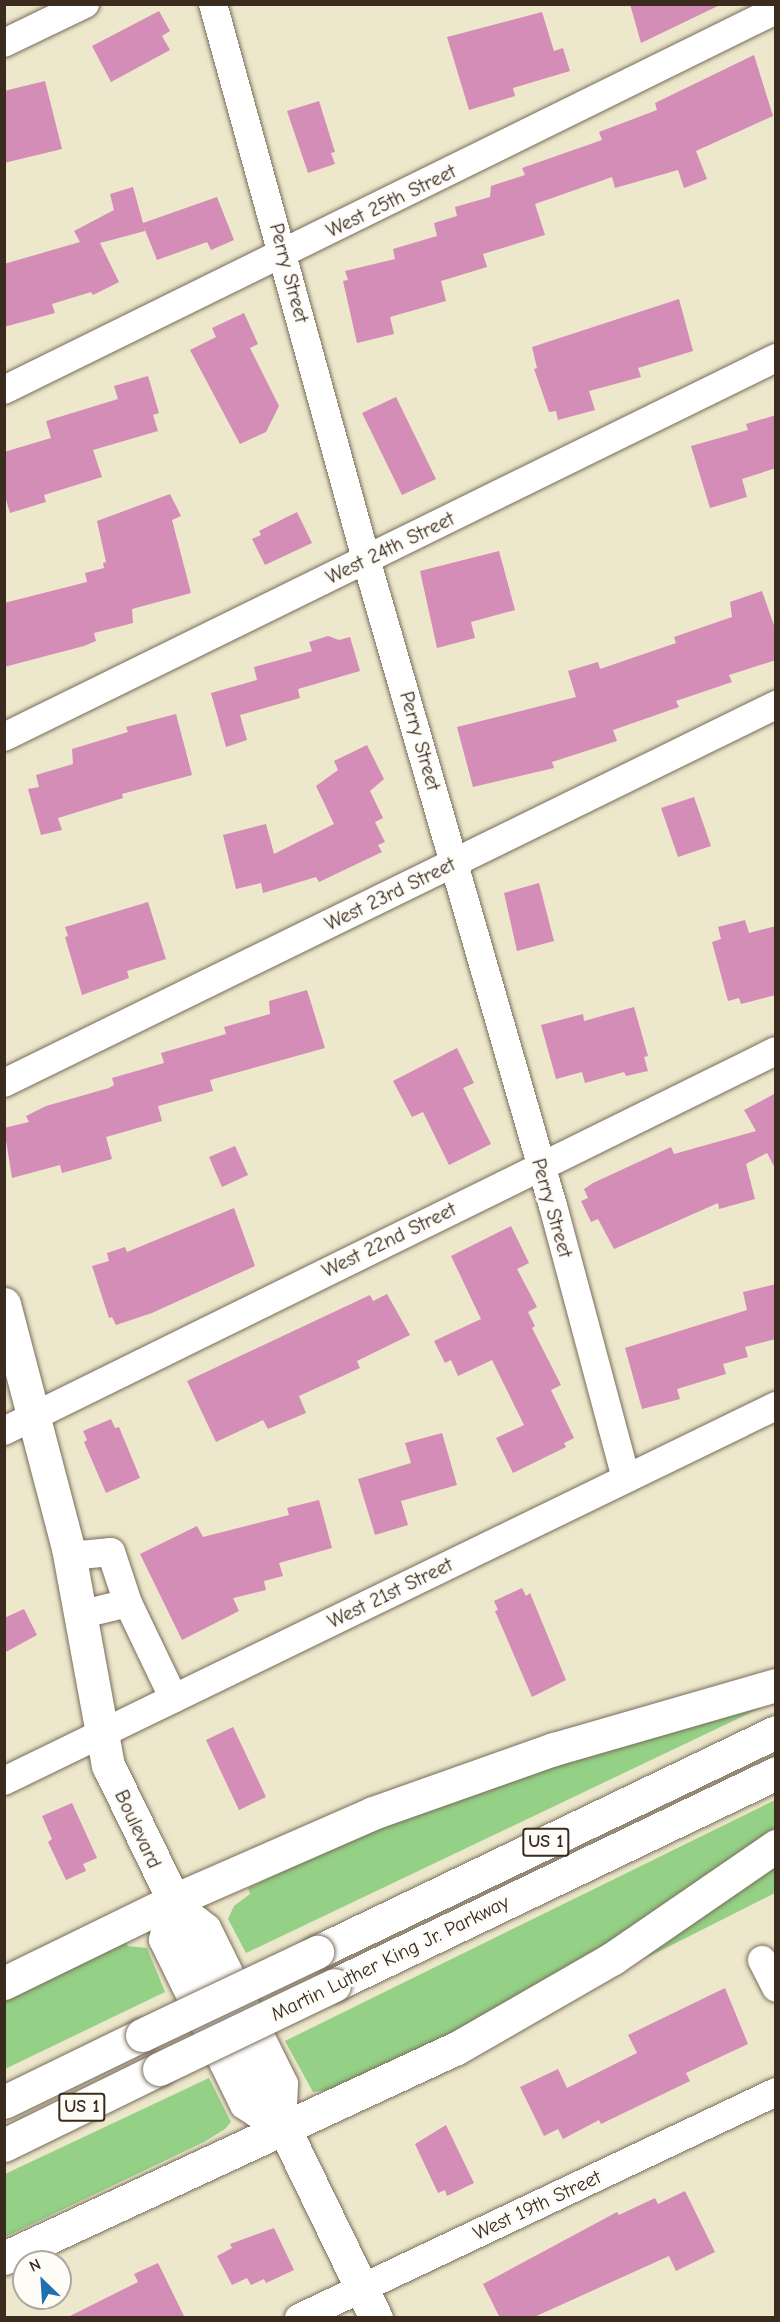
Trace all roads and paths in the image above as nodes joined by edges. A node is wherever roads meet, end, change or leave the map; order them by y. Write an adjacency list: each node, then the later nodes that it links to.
1 (84, 4): 4 (street)
2 (213, 4): 5 (street, Perry Street)
3 (775, 8): 5 (street, West 25th Street)
4 (4, 43)
5 (284, 253): 7 (street, West 25th Street); 8 (street, Perry Street)
6 (776, 358): 8 (street, West 24th Street)
7 (4, 390)
8 (366, 559): 10 (street, West 24th Street); 11 (street, Perry Street)
9 (776, 705): 11 (street, West 23rd Street)
10 (4, 737)
11 (456, 862): 13 (street, West 23rd Street); 14 (street, Perry Street)
12 (776, 1051): 14 (street, West 22nd Street)
13 (4, 1083)
14 (540, 1165): 17 (street, West 22nd Street); 19 (street, Perry Street)
15 (4, 1304): 17 (main road, Boulevard)
16 (776, 1406): 19 (street, West 21st Street)
17 (35, 1416): 18 (street, West 22nd Street); 20 (main road, Boulevard)
18 (4, 1431)
19 (626, 1478): 24 (street, West 21st Street)
20 (70, 1556): 21 (street); 22 (main road, Boulevard)
21 (128, 1603): 22 (street); 24 (street)
22 (80, 1615): 26 (main road, Boulevard)
23 (776, 1685): 30 (main road)
24 (174, 1699): 26 (street, West 21st Street)
25 (776, 1732): 35 (main road, Martin Luther King Jr. Parkway / US 1, bridge)
26 (99, 1735): 28 (street, West 21st Street); 30 (main road, Boulevard)
27 (776, 1773): 37 (main road, Martin Luther King Jr. Parkway / US 1, bridge)
28 (4, 1781)
29 (776, 1846): 36 (main road)
30 (172, 1901): 32 (main road); 36 (main road, Boulevard)
31 (762, 1960): 33 (street)
32 (4, 1983)
33 (776, 1988)
34 (776, 2092): 39 (street, West 19th Street)
35 (4, 2102)
36 (282, 2130): 38 (main road); 39 (main road, Boulevard)
37 (4, 2145)
38 (4, 2258)
39 (361, 2288): 40 (street, West 19th Street); 41 (main road, Boulevard)
40 (299, 2318)
41 (376, 2318)

